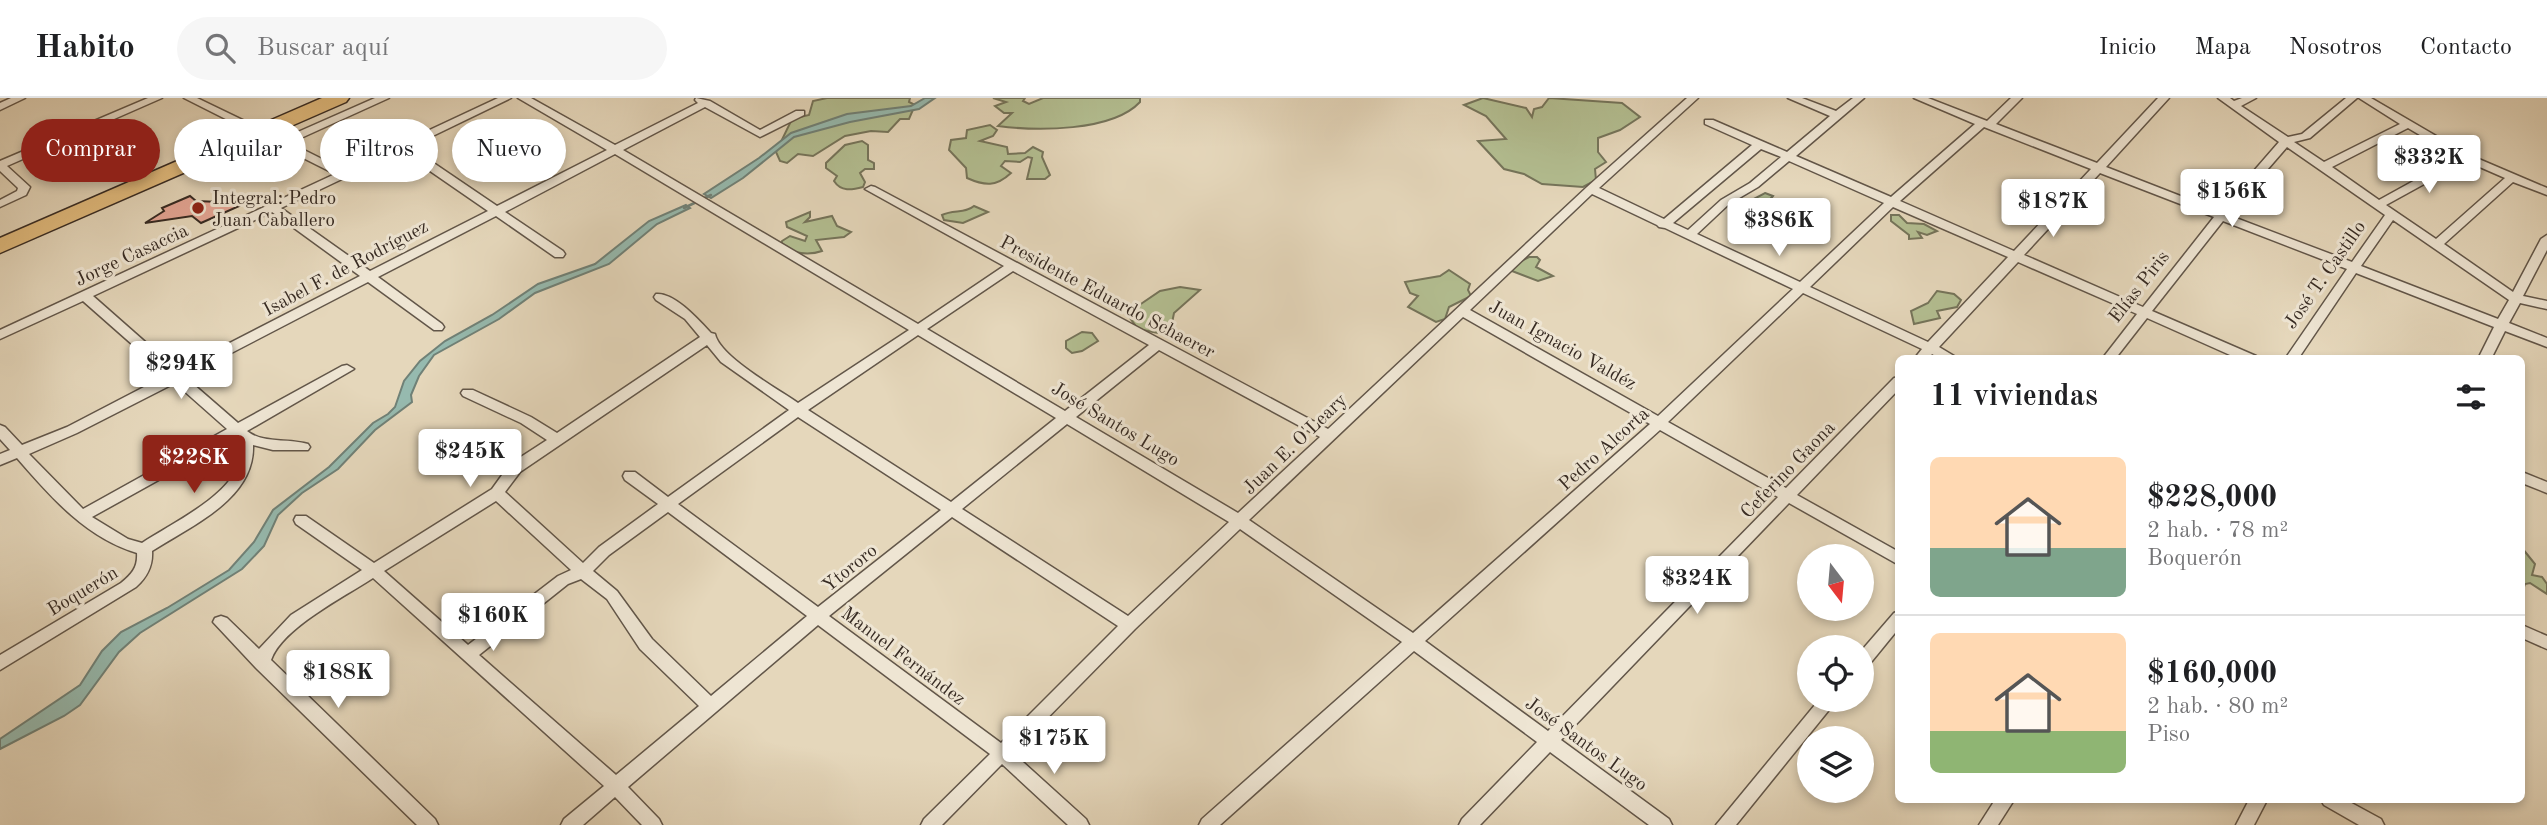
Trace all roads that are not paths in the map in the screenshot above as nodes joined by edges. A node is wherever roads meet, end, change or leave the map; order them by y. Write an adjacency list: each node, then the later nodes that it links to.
1 (20, 98): 21 (street)
2 (157, 98): 36 (street)
3 (189, 98): 24 (street)
4 (339, 98): 25 (highway)
5 (384, 98): 30 (street)
6 (506, 98): 29 (street, Jorge Casaccia)
7 (523, 98): 33 (street, José Santos Lugo)
8 (1693, 98): 44 (street, Juan E. O'Leary)
9 (1793, 98): 23 (street)
10 (1859, 98): 23 (street)
11 (1919, 98): 27 (street)
12 (2017, 98): 27 (street, Pedro Alcorta)
13 (2164, 98): 38 (street)
14 (2223, 98): 20 (street)
15 (2251, 98): 20 (street)
16 (2352, 98): 31 (street, Elías Piris)
17 (2364, 98): 19 (street)
18 (701, 100): 22 (street); 33 (street, Isabel F. de Rodríguez)
19 (2378, 102): 28 (street)
20 (2234, 105): 31 (street)
21 (0, 107)
22 (800, 113)
23 (1836, 115): 34 (street)
24 (233, 119)
25 (290, 119)
26 (1709, 122): 32 (street)
27 (1982, 123): 38 (street); 46 (street, Pedro Alcorta)
28 (2409, 124): 35 (street); 37 (street)
29 (438, 130)
30 (307, 132)
31 (2286, 141): 37 (street); 52 (street, Elías Piris)
32 (1760, 144): 34 (street); 53 (street)
33 (614, 149): 50 (street, Isabel F. de Rodríguez); 72 (street, José Santos Lugo)
34 (1786, 156): 46 (street); 54 (street)
35 (2465, 157): 41 (street); 48 (street)
36 (0, 165): 47 (street)
37 (2324, 167): 48 (street)
38 (2097, 168): 52 (street); 59 (street)
39 (174, 170): 57 (highway)
40 (438, 172): 50 (street)
41 (2511, 178): 45 (street); 56 (street)
42 (327, 182): 49 (street, Jorge Casaccia)
43 (871, 189): 60 (street, Presidente Eduardo Schaerer)
44 (1591, 189): 53 (street); 68 (street, Juan E. O'Leary)
45 (2547, 192)
46 (1892, 202): 59 (street); 63 (street, Pedro Alcorta)
47 (0, 204)
48 (2378, 205): 51 (street)
49 (273, 207): 62 (street); 64 (street, Jorge Casaccia)
50 (495, 211): 58 (street); 62 (street, Isabel F. de Rodríguez)
51 (2391, 214): 56 (street); 61 (street, José T. Castillo)
52 (2220, 217): 61 (street); 69 (street, Elías Piris)
53 (1663, 225): 54 (street)
54 (1689, 236): 63 (street)
55 (2547, 239): 66 (street)
56 (2436, 245): 66 (street)
57 (0, 246)
58 (559, 254)
59 (2015, 256): 69 (street); 77 (street)
60 (1011, 267): 72 (street); 76 (street, Presidente Eduardo Schaerer)
61 (2353, 270): 70 (street); 82 (street, José T. Castillo)
62 (367, 277): 71 (street); 85 (street, Isabel F. de Rodríguez)
63 (1805, 288): 77 (street); 90 (street, Pedro Alcorta)
64 (84, 295): 73 (street, Jorge Casaccia); 85 (street)
65 (660, 297): 74 (street)
66 (2514, 298): 67 (street); 70 (street)
67 (2547, 305)
68 (1462, 310): 90 (street, Juan Ignacio Valdéz); 93 (street, Juan E. O'Leary)
69 (2145, 312): 80 (street, Elías Piris); 81 (street)
70 (2501, 326): 75 (street); 83 (street)
71 (438, 327)
72 (914, 330): 88 (street); 89 (street, José Santos Lugo)
73 (0, 335)
74 (710, 337): 88 (street); 94 (street)
75 (2547, 344)
76 (1157, 345): 89 (street, Ytororo); 93 (street, Presidente Eduardo Schaerer)
77 (1931, 348): 78 (street); 79 (street)
78 (1924, 355)
79 (1945, 355)
80 (2111, 355)
81 (2242, 355)
82 (2294, 355)
83 (2486, 355)
84 (347, 369): 92 (street)
85 (178, 376): 92 (street); 96 (street, Isabel F. de Rodríguez)
86 (1895, 385): 102 (street, Ceferino Gaona)
87 (468, 393): 94 (street)
88 (798, 410): 103 (street); 104 (street)
89 (1066, 418): 104 (street, Ytororo); 107 (street, José Santos Lugo)
90 (1660, 422): 102 (street, Juan Ignacio Valdéz); 117 (street, Pedro Alcorta)
91 (0, 430): 96 (street, Boquerón)
92 (243, 434): 95 (street); 105 (street); 108 (street)
93 (1329, 436): 107 (street, Juan E. O'Leary)
94 (557, 440): 101 (street)
95 (303, 447)
96 (21, 452): 97 (street, Isabel F. de Rodríguez); 105 (street, Boquerón)
97 (0, 460)
98 (630, 476): 103 (street, Manuel Fernández)
99 (2525, 478): 100 (street)
100 (2547, 488)
101 (497, 493): 110 (street); 111 (street)
102 (1787, 496): 109 (street, Juan Ignacio Valdéz); 125 (street, Ceferino Gaona)
103 (668, 504): 111 (street); 112 (street, Manuel Fernández)
104 (953, 509): 112 (street, Ytororo); 115 (street)
105 (82, 516): 108 (street, Boquerón)
106 (301, 520): 110 (street)
107 (1240, 521): 115 (street, Juan E. O'Leary); 117 (street, José Santos Lugo)
108 (144, 549): 121 (street, Boquerón)
109 (1895, 557)
110 (372, 569): 120 (street); 122 (street)
111 (583, 572): 120 (street); 123 (street)
112 (818, 616): 123 (street, Ytororo); 126 (street, Manuel Fernández)
113 (221, 622): 122 (street)
114 (1895, 622): 119 (street)
115 (1129, 625): 126 (street, Juan E. O'Leary)
116 (2525, 632): 118 (street)
117 (1415, 642): 125 (street, José Santos Lugo); 136 (street, Pedro Alcorta)
118 (2547, 643)
119 (1874, 647)
120 (467, 655): 127 (street)
121 (0, 663)
122 (262, 663): 131 (street)
123 (710, 706): 127 (street, Ytororo)
124 (1819, 712): 139 (street)
125 (1550, 741): 137 (street, Ceferino Gaona); 138 (street, José Santos Lugo)
126 (1003, 754): 134 (street, Juan E. O'Leary); 135 (street, Manuel Fernández)
127 (615, 785): 132 (street, Ytororo); 133 (street)
128 (2003, 803): 140 (street)
129 (2256, 803): 141 (street)
130 (2335, 803): 142 (street)
131 (429, 825)
132 (570, 825)
133 (653, 825)
134 (930, 825)
135 (1080, 825)
136 (1208, 825)
137 (1468, 825)
138 (1663, 825)
139 (1725, 825)
140 (1988, 825)
141 (2245, 825)
142 (2375, 825)

